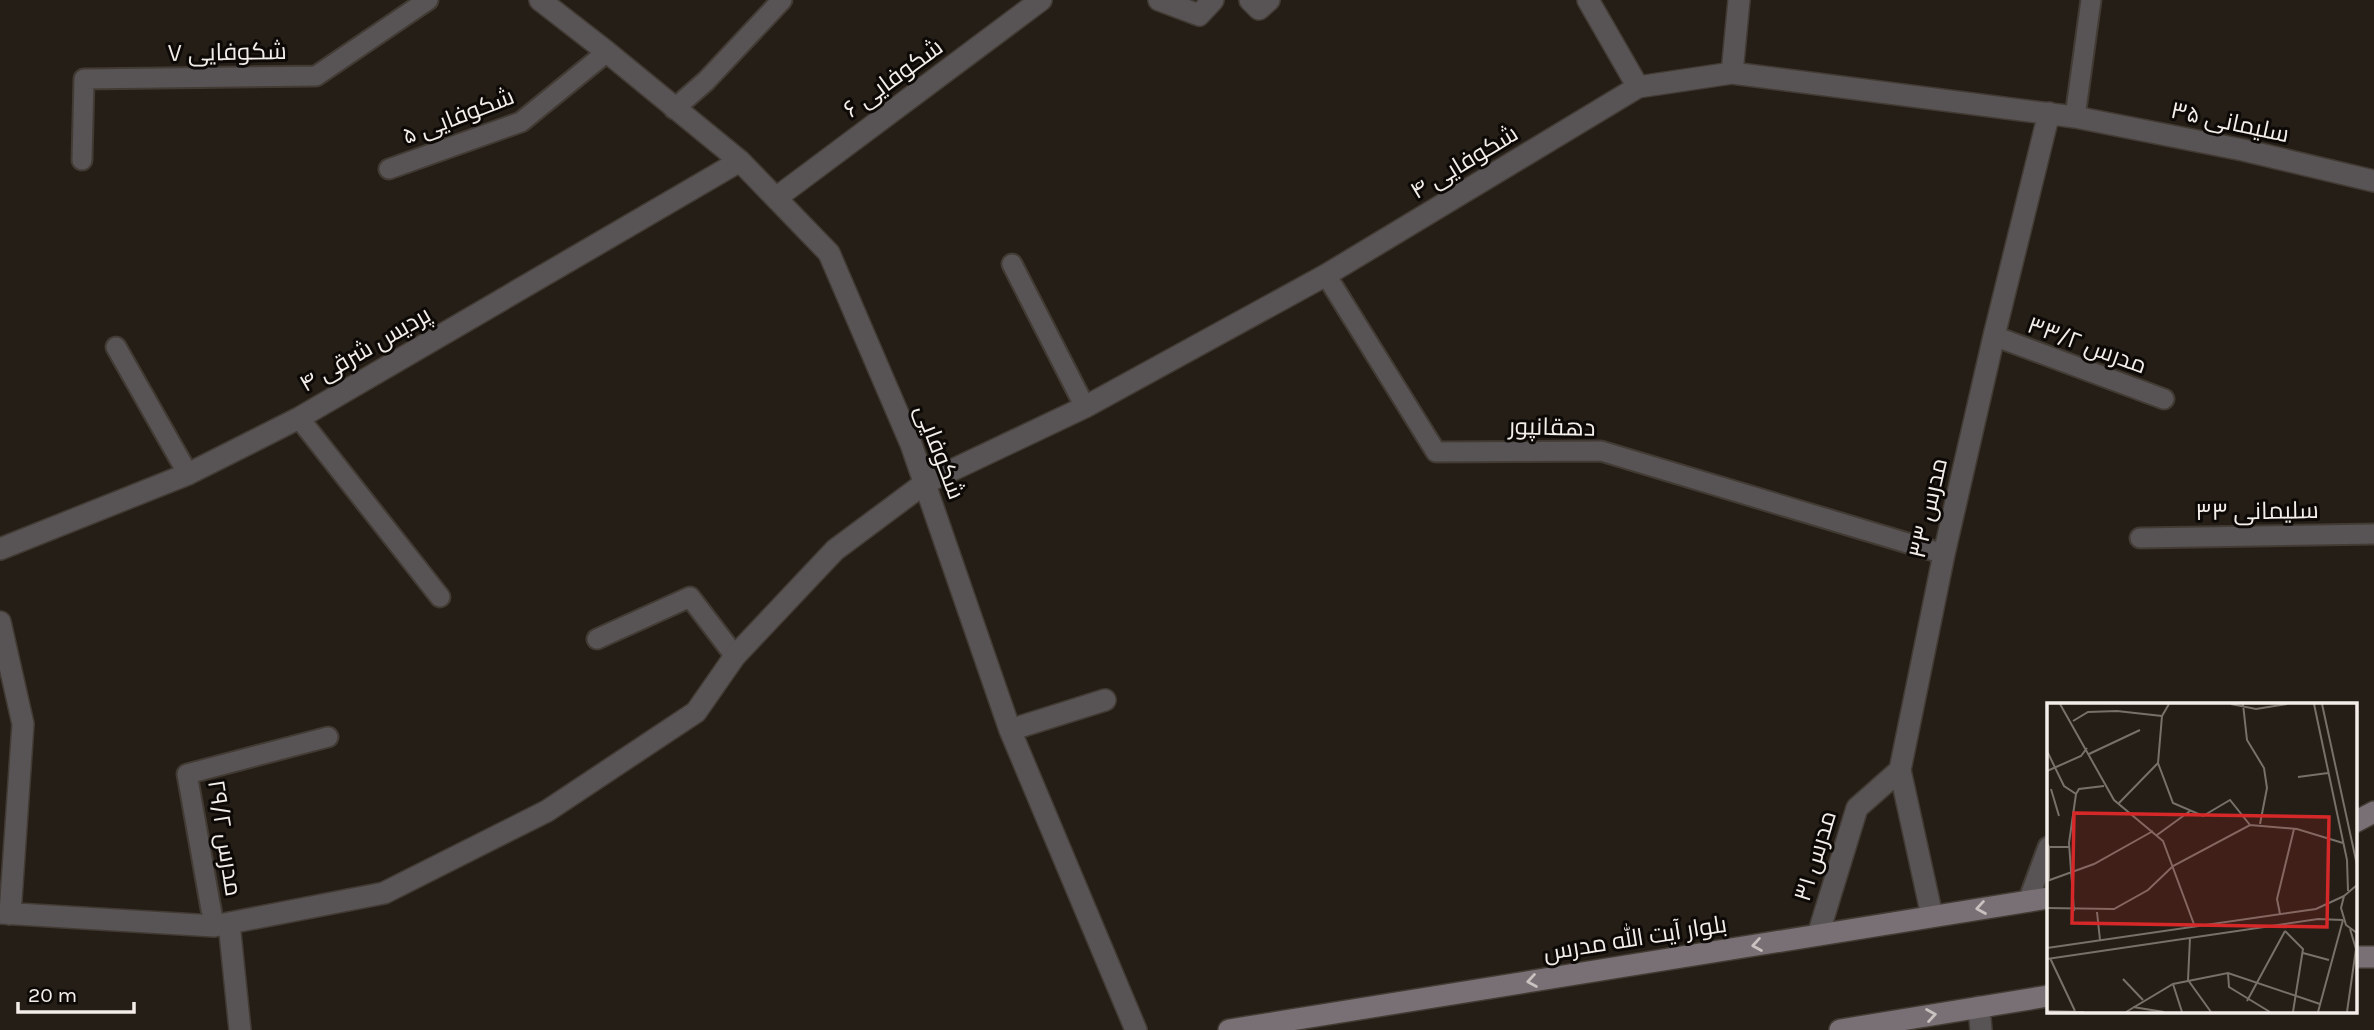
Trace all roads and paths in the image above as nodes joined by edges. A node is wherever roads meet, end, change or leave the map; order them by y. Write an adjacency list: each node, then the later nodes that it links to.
1 (428, 0): 18 (lane, شکوفایی ۷)
2 (540, 0): 12 (street, شکوفایی)
3 (782, 0): 15 (lane)
4 (1041, 0): 22 (street, شکوفایی ۶)
5 (1159, 0): 6 (street)
6 (1213, 0)
7 (1250, 0): 8 (street)
8 (1269, 0)
9 (1588, 0): 14 (street)
10 (1739, 0): 13 (street)
11 (2091, 0): 17 (lane)
12 (607, 52): 15 (street, شکوفایی); 20 (lane, شکوفایی ۵)
13 (1732, 73): 14 (street, شکوفایی ۴); 16 (street, شکوفایی ۴)
14 (1638, 87): 24 (street, شکوفایی ۴)
15 (674, 109): 19 (street, شکوفایی)
16 (2049, 113): 17 (street, شکوفایی ۴); 25 (street, مدرس ۳۳)
17 (2075, 117): 21 (street, سلیمانی ۳۵)
18 (82, 160)
19 (740, 161): 22 (street, شکوفایی); 29 (street, پردیس شرقی ۴)
20 (389, 169)
21 (2374, 181)
22 (776, 198): 31 (street, شکوفایی)
23 (1012, 264): 28 (lane)
24 (1326, 275): 28 (street, شکوفایی ۴); 35 (lane, دهقانپور)
25 (1994, 336): 27 (lane, مدرس ۳۳/۲); 35 (street, مدرس ۳۳)
26 (116, 347): 30 (lane)
27 (2164, 399)
28 (1085, 407): 31 (street, شکوفایی ۴)
29 (299, 418): 30 (street, پردیس شرقی ۴); 36 (lane)
30 (188, 474): 34 (street, پردیس شرقی ۴)
31 (925, 483): 39 (street, شکوفایی ۴); 41 (street, شکوفایی)
32 (2374, 534): 33 (lane, سلیمانی ۳۳)
33 (2140, 538)
34 (0, 549)
35 (1944, 554): 43 (street, مدرس ۳۳)
36 (440, 597)
37 (0, 622): 48 (street)
38 (597, 639): 39 (lane)
39 (735, 656): 50 (street, شکوفایی ۴)
40 (1105, 700): 41 (street)
41 (1010, 730): 57 (street, شکوفایی)
42 (328, 737): 50 (lane, مدرس ۲۹/۲)
43 (1900, 770): 49 (street, مدرس ۳۳); 51 (street, مدرس ۳۱)
44 (2374, 812): 45 (main road)
45 (2356, 821)
46 (2047, 856): 47 (lane)
47 (2038, 899): 49 (main road, بلوار آیت الله مدرس, one-way to 49)
48 (5, 914): 50 (street, شکوفایی ۴)
49 (1932, 916): 51 (main road, بلوار آیت الله مدرس)
50 (221, 925): 56 (street)
51 (1818, 935): 58 (main road, بلوار آیت الله مدرس, one-way to 58)
52 (2356, 957): 53 (main road)
53 (2374, 957)
54 (2047, 996): 55 (main road)
55 (1979, 1007): 59 (main road, one-way to 55); 60 (street)
56 (240, 1030)
57 (1136, 1030)
58 (1229, 1030)
59 (1840, 1030)
60 (1981, 1030)

